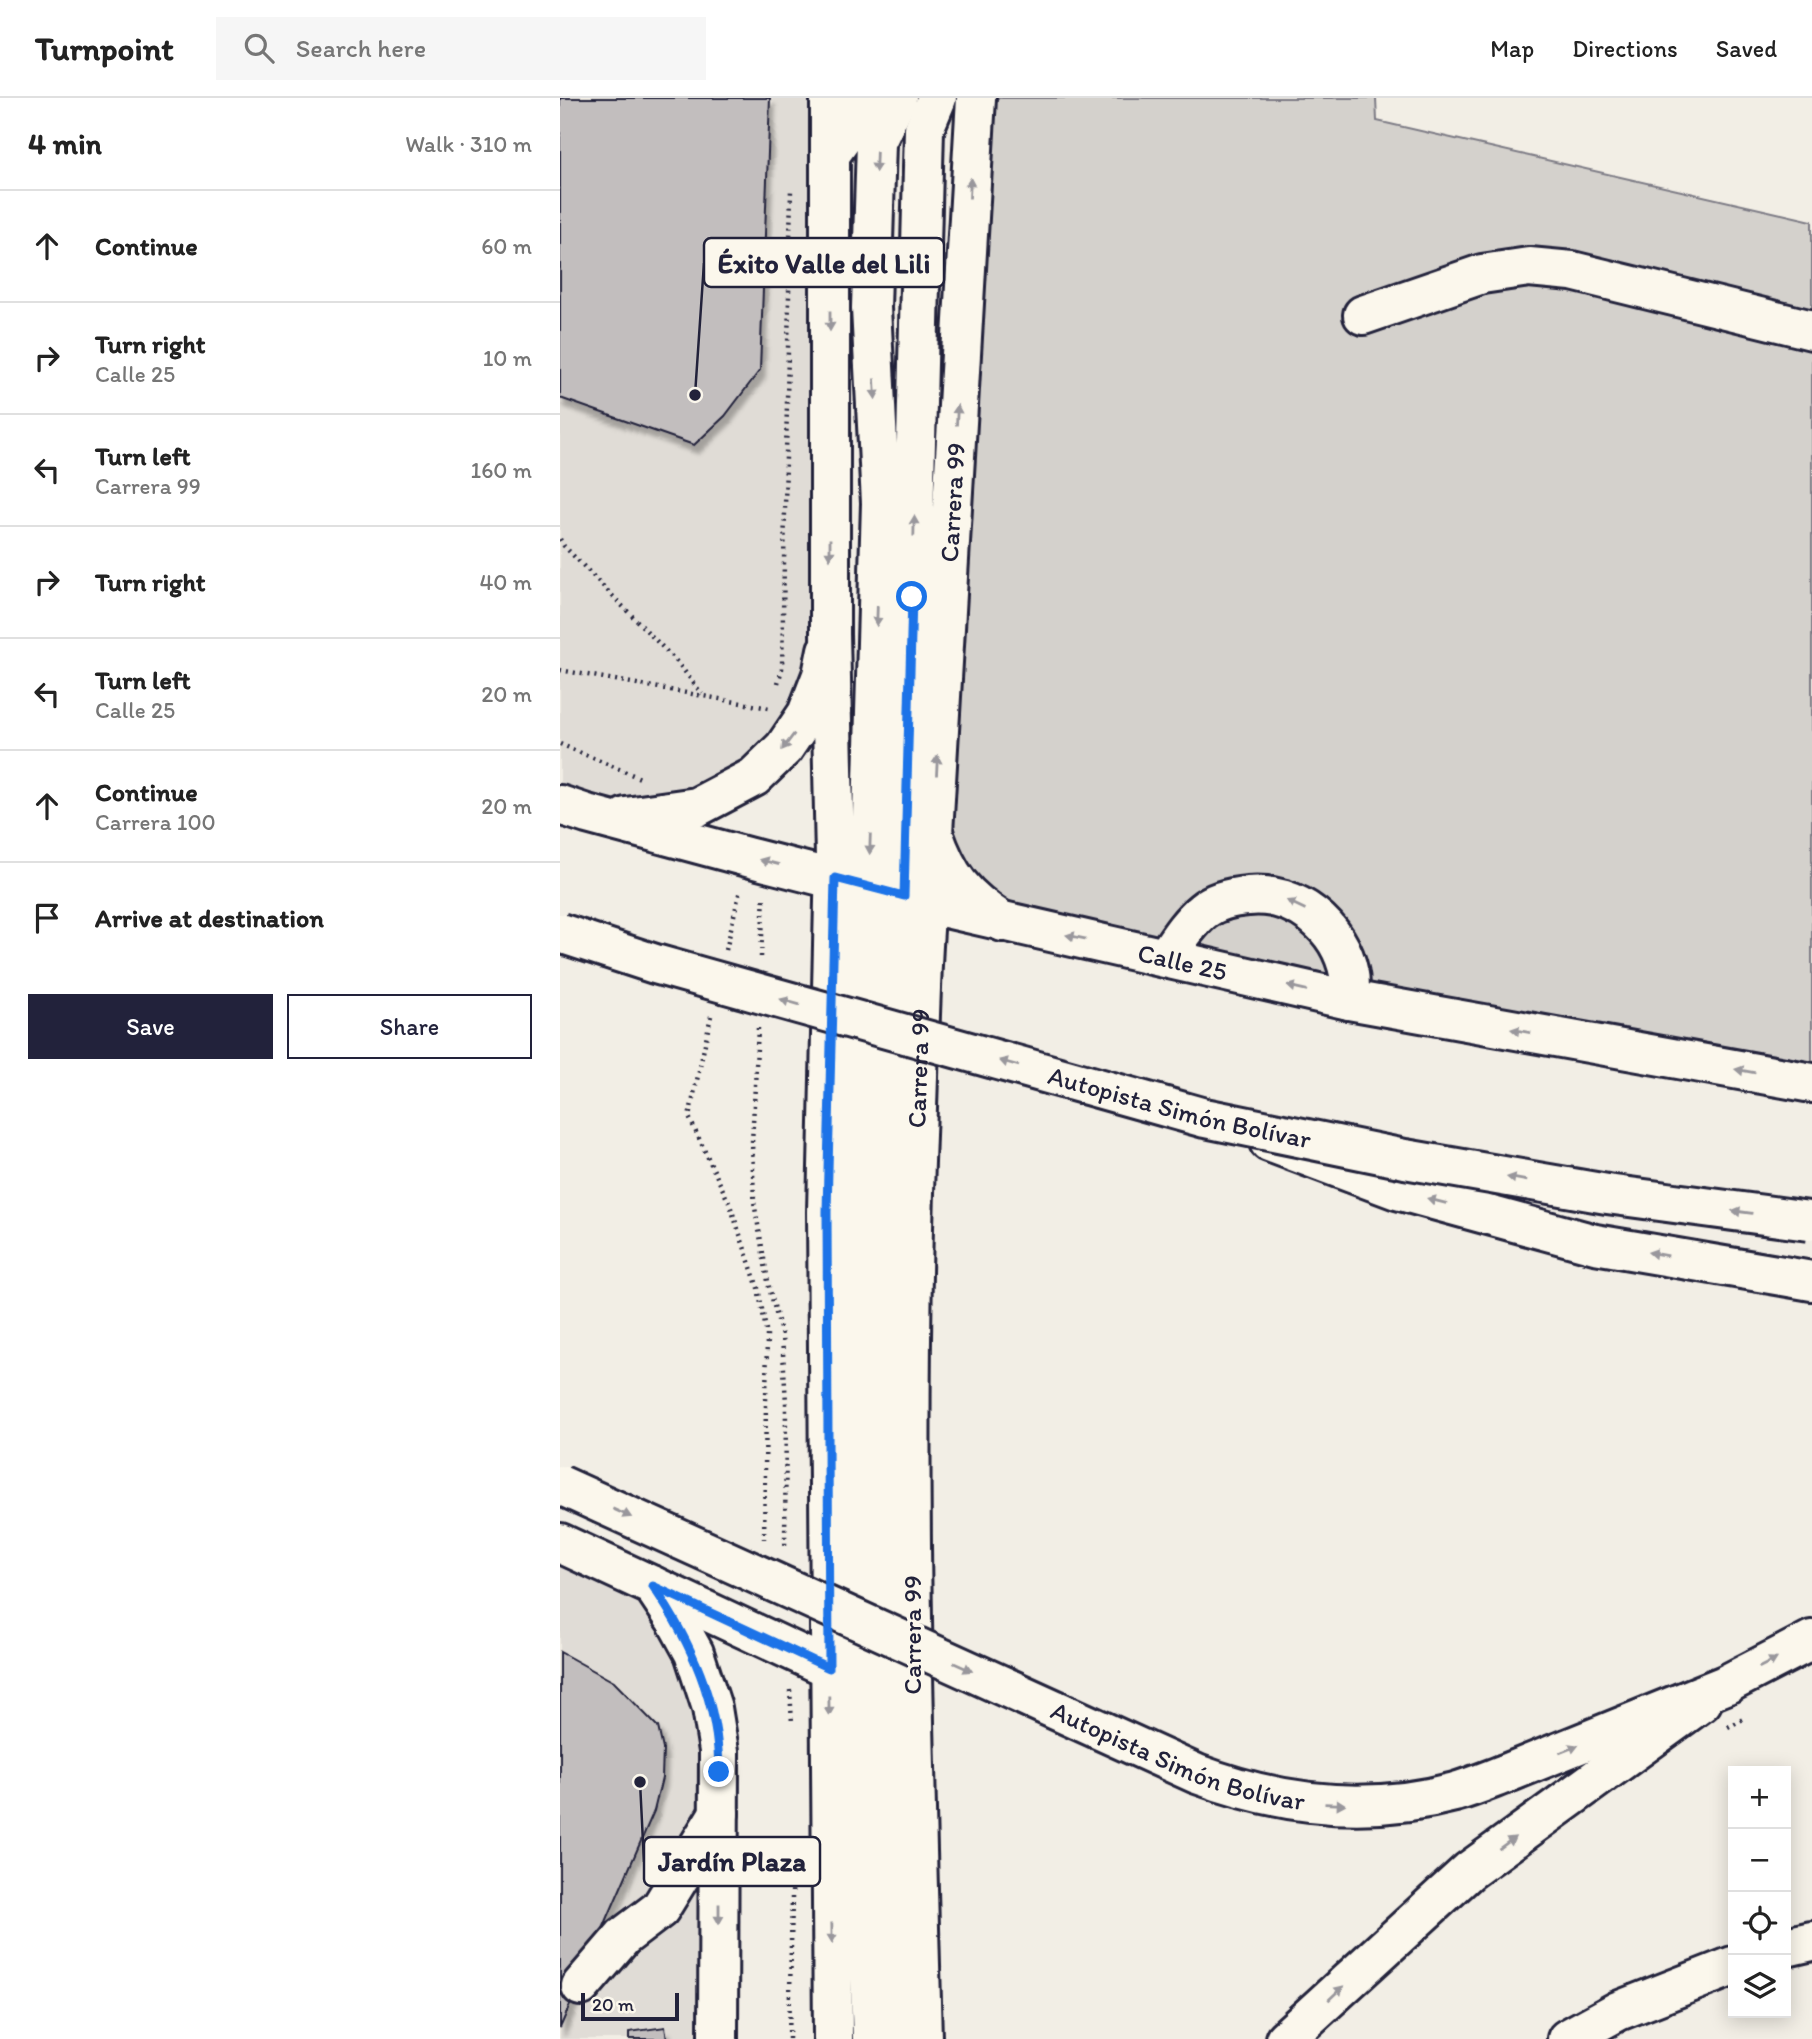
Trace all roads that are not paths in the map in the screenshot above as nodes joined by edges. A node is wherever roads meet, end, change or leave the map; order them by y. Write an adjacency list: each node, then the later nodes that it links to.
1 (830, 98): 6 (main road, Carrera 99)
2 (871, 98): 6 (main road)
3 (897, 98): 12 (main road, one-way to 12)
4 (937, 98): 12 (main road, one-way to 4)
5 (976, 98): 11 (main road, Carrera 99, one-way to 5)
6 (830, 155): 9 (main road, Carrera 99, one-way to 9)
7 (1363, 315): 8 (main road)
8 (1812, 330)
9 (830, 634): 10 (main road, one-way to 10); 12 (main road, Carrera 99)
10 (573, 810): 12 (main road, Calle 25, one-way to 10)
11 (933, 833): 12 (main road, Carrera 99); 13 (main road)
12 (884, 891): 13 (main road, Calle 25); 25 (main road, Carrera 99); 34 (main road); 35 (main road); 36 (main road, Carrera 99)
13 (1003, 922): 15 (main road, Calle 25, one-way to 13)
14 (560, 933): 18 (main road, Autopista Simón Bolívar, one-way to 14, bridge)
15 (1167, 957): 16 (main road, Calle 25, one-way to 15); 16 (main road, one-way to 15)
16 (1349, 1000): 17 (main road, Calle 25, one-way to 16)
17 (1812, 1083)
18 (1205, 1118): 19 (main road, Autopista Simón Bolívar, one-way to 18, bridge); 20 (main road, one-way to 18, bridge)
19 (1811, 1221)
20 (1805, 1279)
21 (560, 1485): 26 (main road, Autopista Simón Bolívar, one-way to 26, bridge)
22 (560, 1543): 23 (main road)
23 (653, 1586): 25 (main road); 27 (main road)
24 (1812, 1640): 26 (main road, Autopista Simón Bolívar, one-way to 24)
25 (829, 1668): 33 (main road, Carrera 99, one-way to 33)
26 (1725, 1685): 37 (main road, one-way to 26)
27 (719, 1813): 31 (main road); 32 (main road, one-way to 32)
28 (1812, 1941): 29 (main road)
29 (1791, 1946)
30 (1728, 1968): 38 (main road)
31 (581, 1986)
32 (718, 2039)
33 (832, 2039)
34 (872, 2039)
35 (902, 2039)
36 (922, 2039)
37 (1285, 2039)
38 (1567, 2039)

